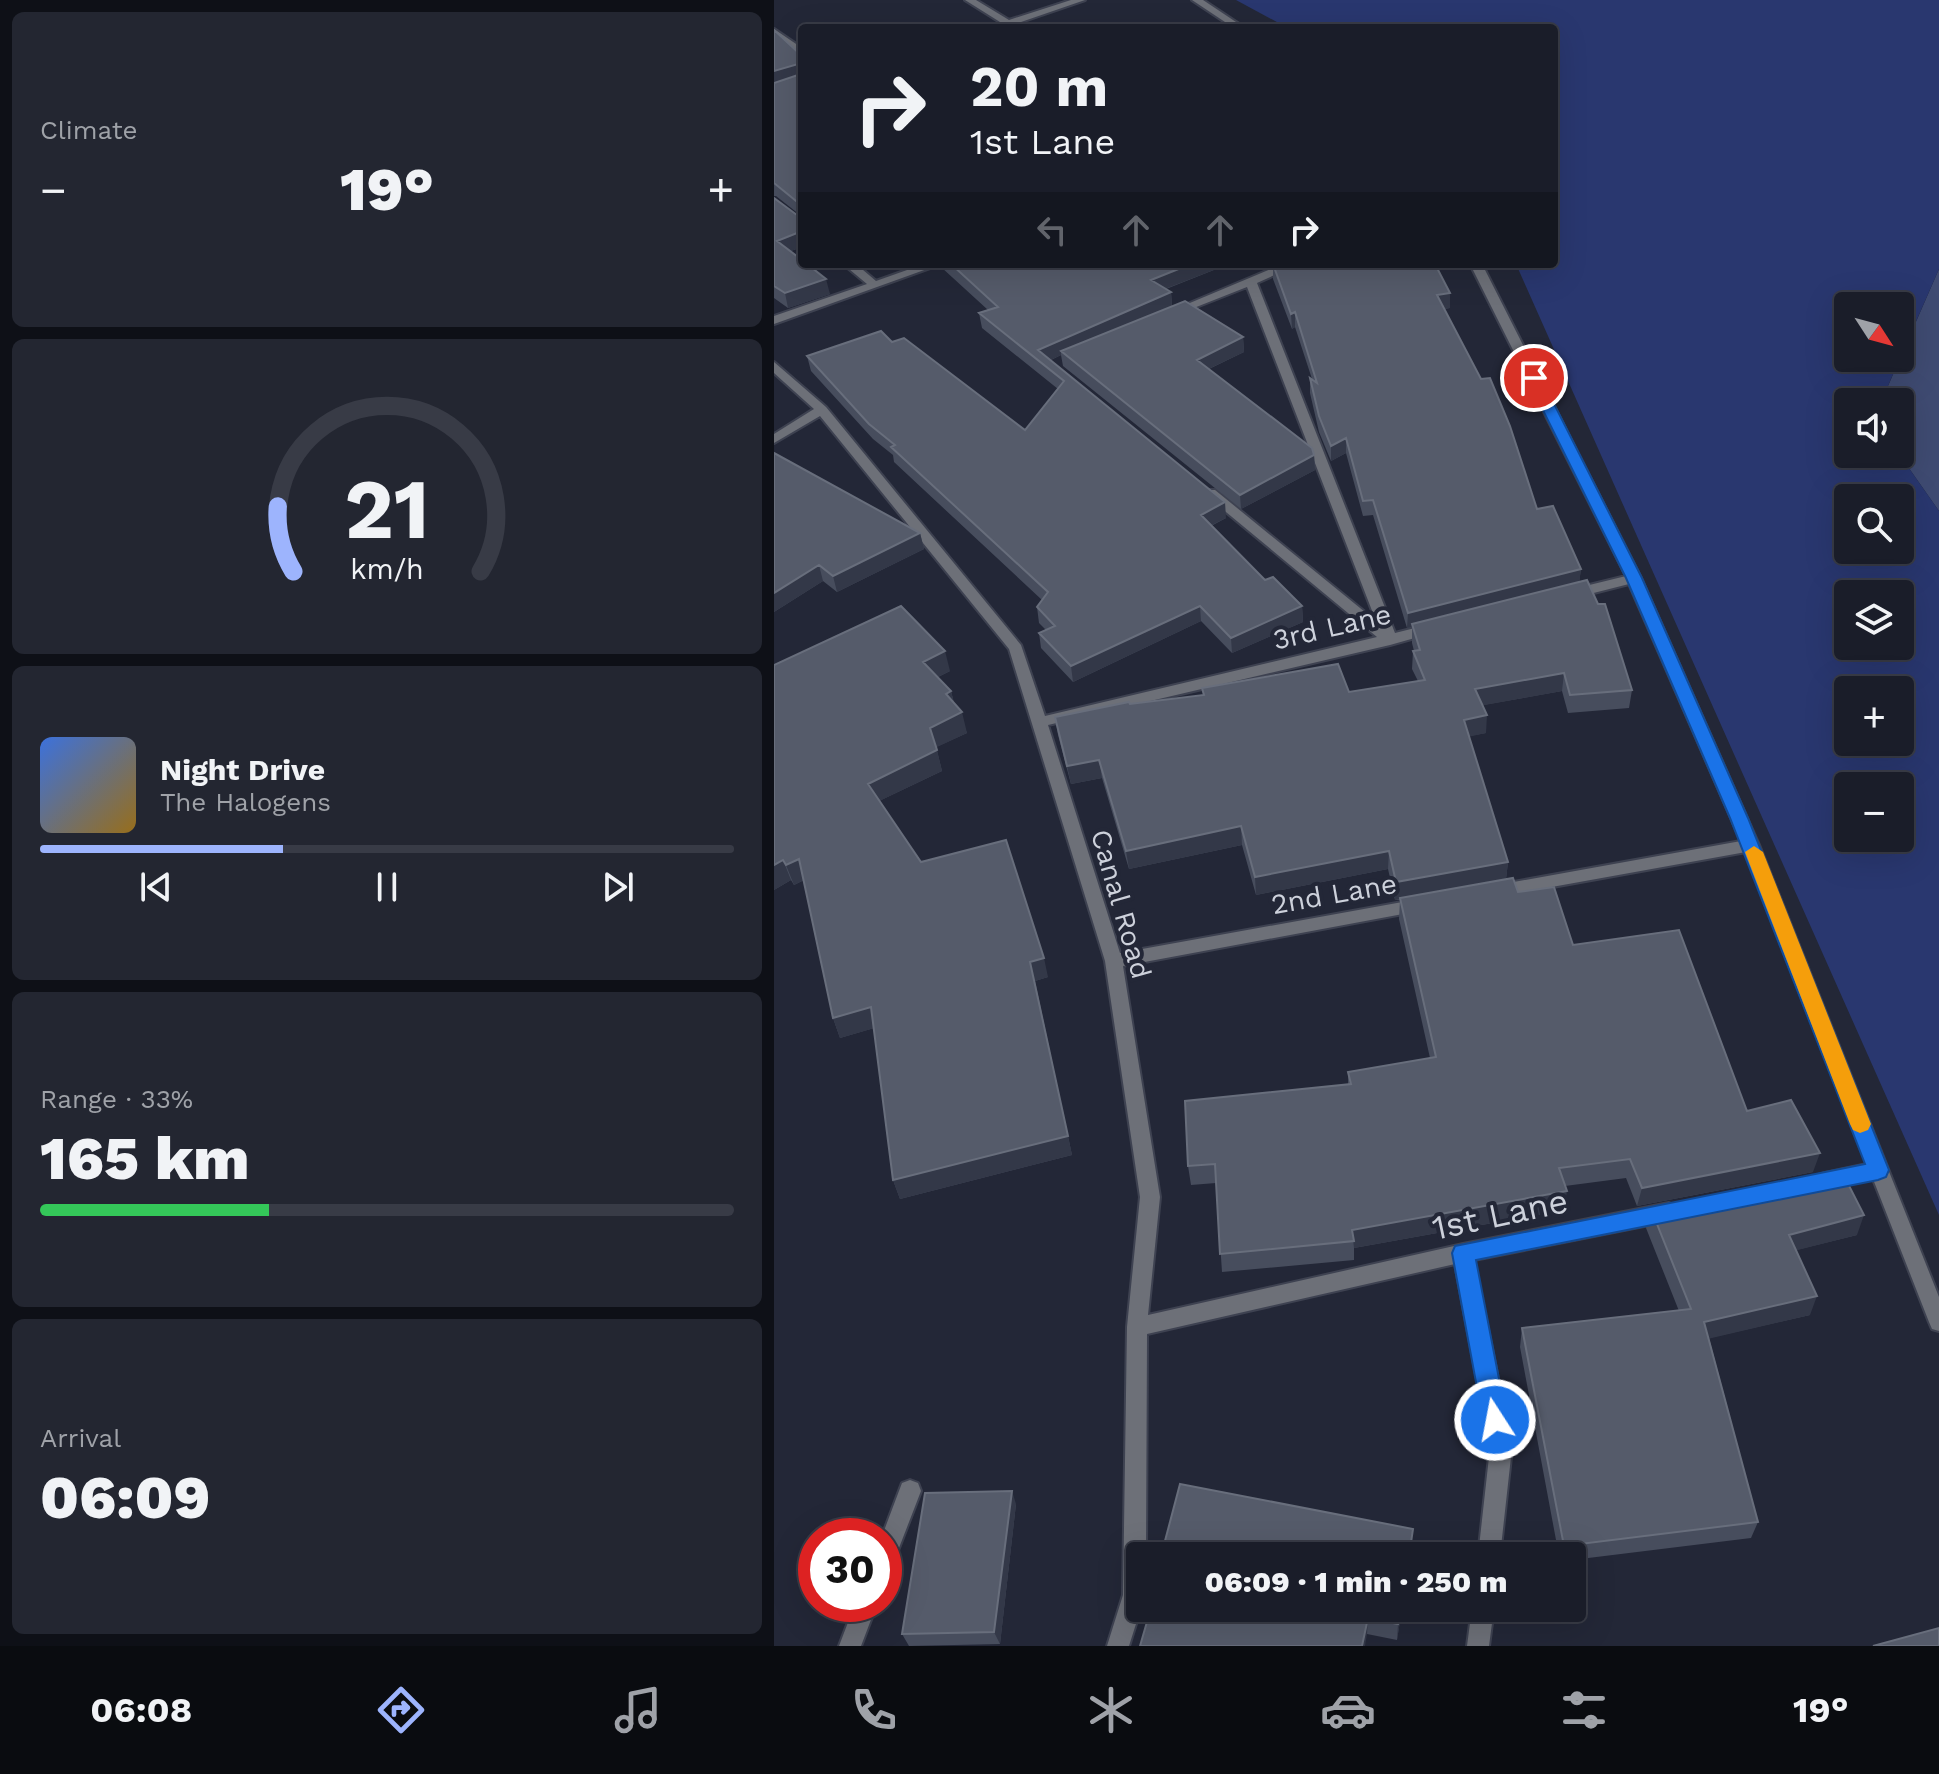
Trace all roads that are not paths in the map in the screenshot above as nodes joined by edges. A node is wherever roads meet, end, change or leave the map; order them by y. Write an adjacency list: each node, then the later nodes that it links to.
1 (970, 0): 4 (street)
2 (1080, 0): 5 (street)
3 (1197, 0): 6 (street)
4 (1010, 24)
5 (1018, 24)
6 (1234, 24)
7 (774, 32): 8 (street)
8 (798, 50)
9 (854, 268): 14 (street)
10 (924, 268): 14 (street)
11 (1283, 268): 13 (street)
12 (1478, 268): 21 (street)
13 (1251, 281): 15 (street); 24 (street)
14 (875, 285): 16 (street)
15 (1165, 317)
16 (774, 320)
17 (774, 366): 18 (street, Canal Road)
18 (822, 410): 19 (street); 25 (street, Canal Road)
19 (774, 439)
20 (1195, 482): 24 (street)
21 (1634, 578): 22 (street); 26 (street)
22 (1558, 597)
23 (1451, 624): 24 (street, 3rd Lane)
24 (1390, 640): 25 (street, 3rd Lane)
25 (1040, 722): 29 (street, Canal Road)
26 (1751, 845): 27 (street); 30 (street)
27 (1487, 893)
28 (1440, 901): 29 (street, 2nd Lane)
29 (1114, 961): 35 (street, Canal Road)
30 (1878, 1170): 31 (street); 34 (street)
31 (1801, 1186)
32 (1694, 1207): 33 (street, 1st Lane)
33 (1463, 1253): 35 (street, 1st Lane); 38 (street)
34 (1939, 1322)
35 (1137, 1327): 42 (street, Canal Road)
36 (910, 1491): 37 (street)
37 (900, 1518)
38 (1491, 1542)
39 (859, 1622): 41 (street)
40 (1481, 1622): 43 (street)
41 (850, 1646)
42 (1118, 1646)
43 (1478, 1646)

